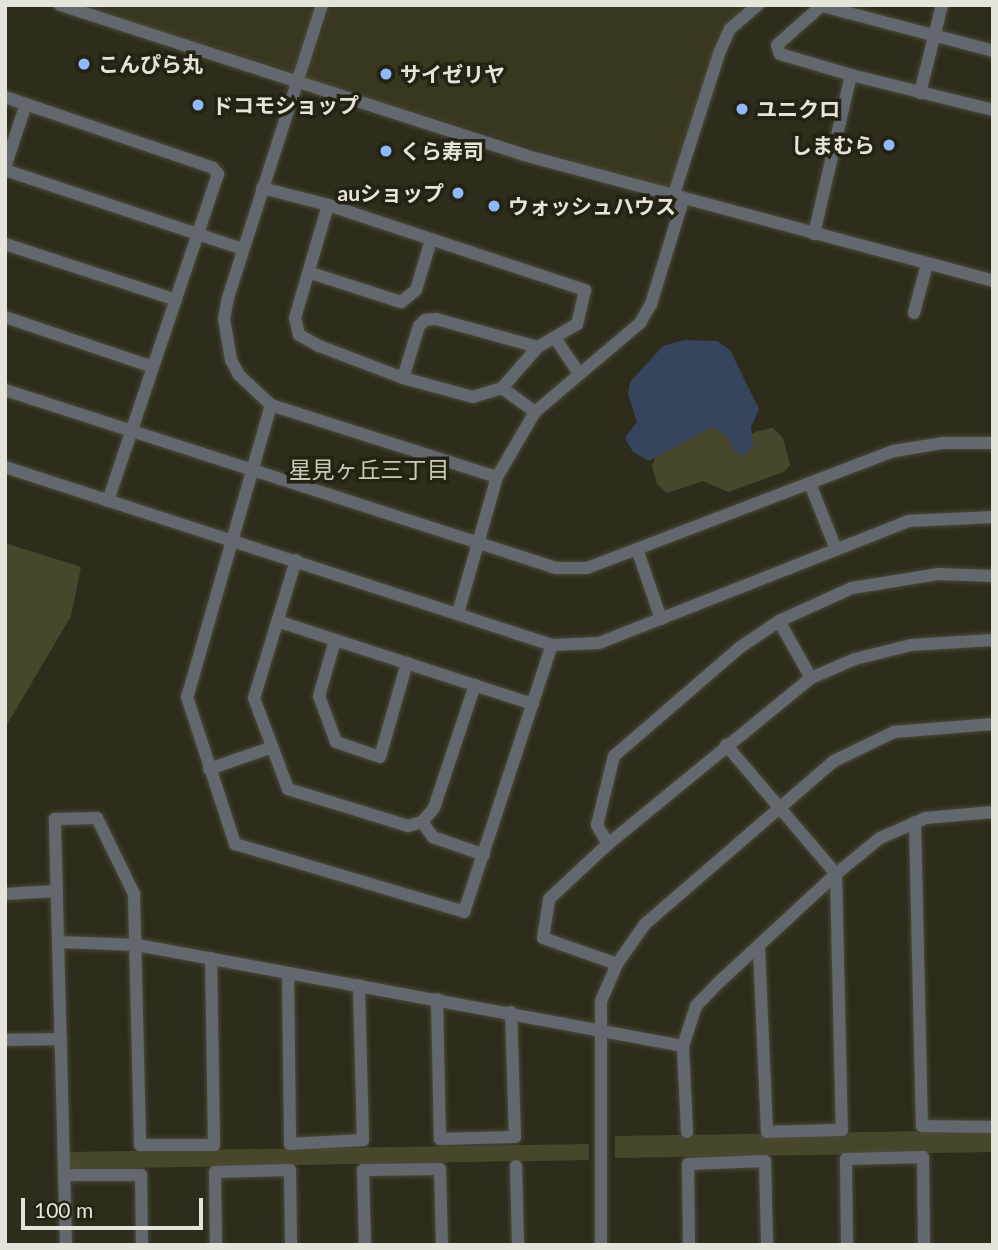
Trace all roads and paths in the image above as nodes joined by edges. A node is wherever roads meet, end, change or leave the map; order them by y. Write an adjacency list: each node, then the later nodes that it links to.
1 (60, 5): 9 (street)
2 (322, 5): 9 (street)
3 (758, 5): 16 (street)
4 (822, 5): 6 (street); 8 (street)
5 (943, 5): 6 (street)
6 (936, 34): 7 (street); 10 (street)
7 (993, 51)
8 (852, 75): 10 (street); 19 (street)
9 (298, 84): 15 (street); 16 (street)
10 (920, 93): 13 (street)
11 (5, 97): 12 (street)
12 (26, 104): 14 (street); 18 (street)
13 (993, 110)
14 (5, 169): 18 (street)
15 (262, 188): 17 (street); 22 (street)
16 (678, 198): 19 (street); 32 (street)
17 (328, 205): 20 (street); 24 (street)
18 (198, 234): 22 (street); 26 (street)
19 (814, 234): 23 (street)
20 (431, 240): 24 (street); 29 (street)
21 (5, 244): 26 (street)
22 (242, 249): 36 (street)
23 (927, 264): 25 (street); 27 (street)
24 (312, 273): 33 (street)
25 (993, 281)
26 (176, 300): 31 (street)
27 (914, 313)
28 (5, 317): 31 (street)
29 (555, 338): 30 (street); 32 (street)
30 (538, 347): 33 (street); 34 (street)
31 (153, 367): 38 (street)
32 (578, 372): 37 (street)
33 (403, 378): 34 (street)
34 (502, 388): 37 (street)
35 (5, 390): 38 (street)
36 (271, 405): 41 (street); 42 (street)
37 (534, 412): 42 (street)
38 (132, 431): 41 (street); 44 (street)
39 (993, 443): 43 (street)
40 (5, 467): 44 (street)
41 (251, 472): 46 (street); 47 (street)
42 (497, 477): 47 (street)
43 (810, 484): 48 (street); 49 (street)
44 (107, 501): 46 (street)
45 (993, 517): 49 (street)
46 (229, 542): 50 (street); 66 (street)
47 (478, 546): 48 (street); 52 (street)
48 (637, 549): 53 (street)
49 (836, 549): 53 (street)
50 (296, 560): 52 (street); 54 (street)
51 (993, 576): 55 (street)
52 (458, 613): 58 (street)
53 (661, 619): 58 (street)
54 (277, 621): 56 (street); 65 (street)
55 (779, 621): 60 (street); 71 (street)
56 (335, 640): 59 (street); 59 (street)
57 (993, 640): 60 (street)
58 (551, 645): 62 (street)
59 (407, 663): 61 (street)
60 (811, 678): 64 (street)
61 (475, 685): 62 (street); 69 (street)
62 (533, 704): 72 (street)
63 (993, 724): 67 (street)
64 (726, 746): 67 (street); 71 (street)
65 (270, 748): 66 (street); 69 (street)
66 (209, 769): 72 (street)
67 (779, 809): 73 (street); 80 (street)
68 (993, 811): 70 (street)
69 (422, 822): 72 (street)
70 (915, 822): 73 (street); 89 (street)
71 (608, 844): 80 (street)
72 (484, 855)
73 (836, 874): 78 (street); 78 (street)
74 (57, 891): 75 (street); 76 (street); 77 (street)
75 (5, 894)
76 (60, 942): 77 (street); 87 (street)
77 (137, 945): 79 (street); 79 (street)
78 (759, 947): 88 (street)
79 (211, 958): 81 (street)
80 (617, 964): 85 (street)
81 (288, 973): 82 (street); 82 (street)
82 (359, 985): 83 (street)
83 (437, 999): 84 (street); 84 (street)
84 (511, 1012): 85 (street)
85 (598, 1029): 88 (street); 100 (street)
86 (5, 1040): 87 (street)
87 (61, 1040): 92 (street)
88 (683, 1046): 90 (street)
89 (993, 1127)
90 (687, 1132)
91 (516, 1166): 99 (street)
92 (64, 1175): 93 (street); 94 (street)
93 (66, 1245)
94 (142, 1245)
95 (216, 1245): 96 (street)
96 (291, 1245)
97 (365, 1245): 98 (street)
98 (442, 1245)
99 (518, 1245)
100 (601, 1245)
101 (689, 1245): 102 (street)
102 (767, 1245)
103 (847, 1245): 104 (street)
104 (924, 1245)

